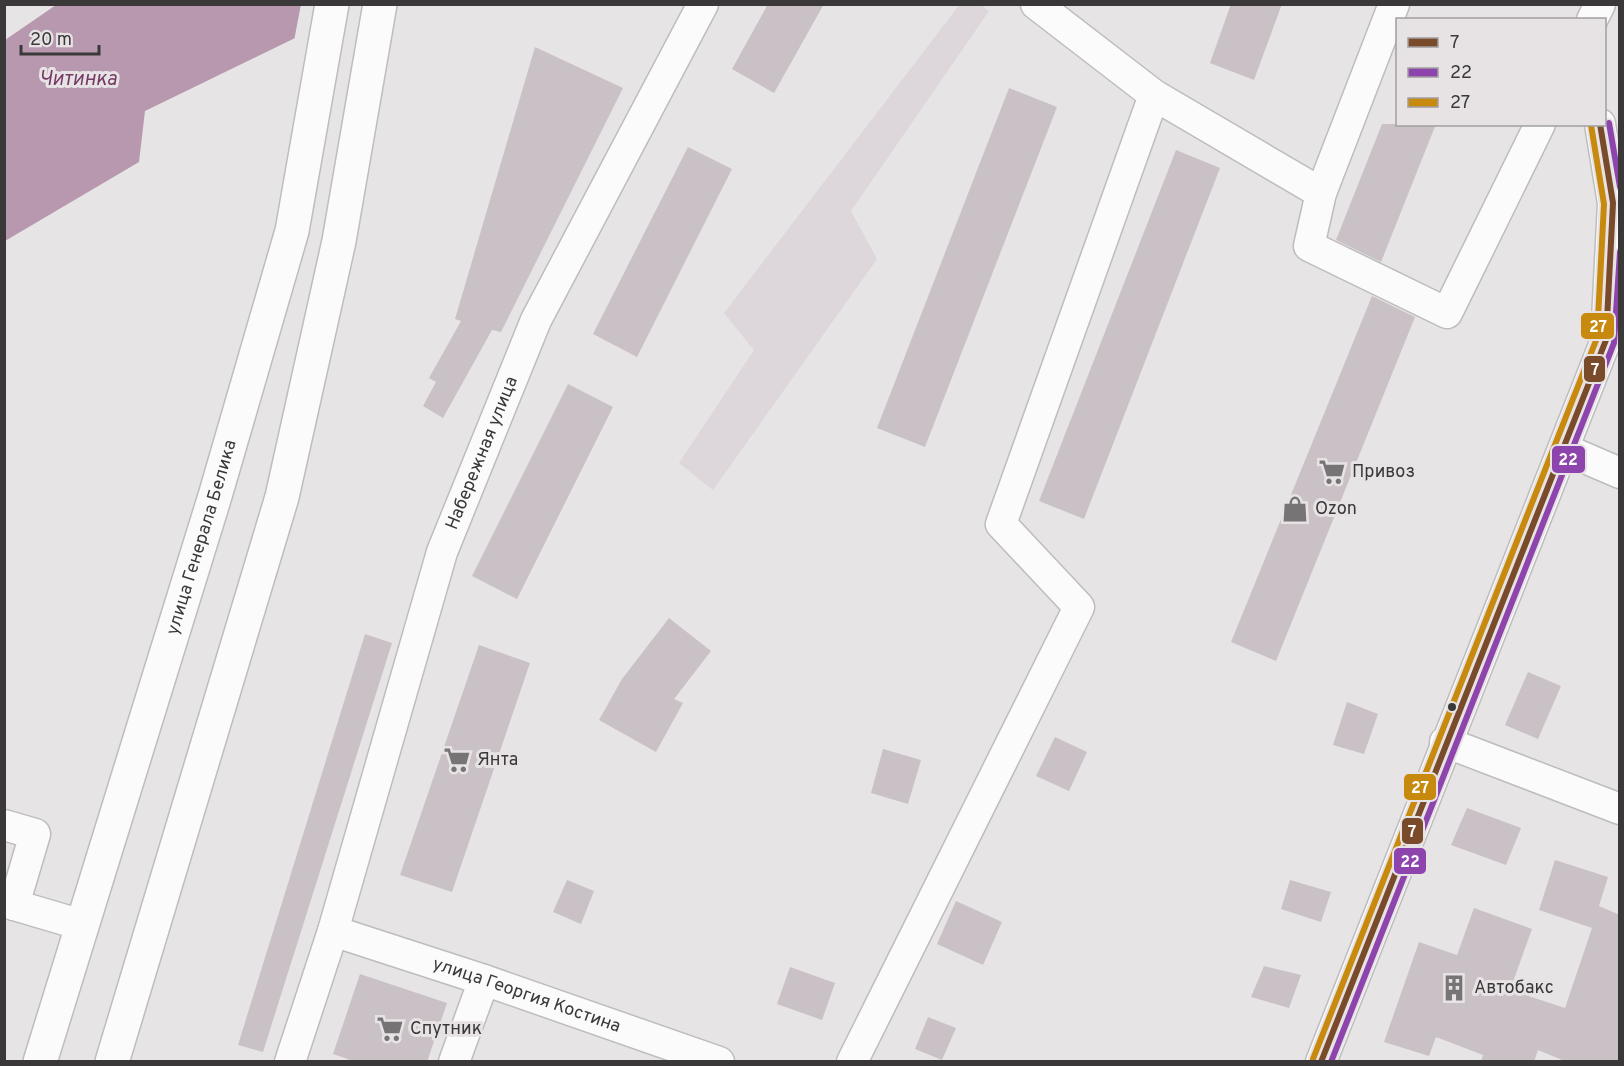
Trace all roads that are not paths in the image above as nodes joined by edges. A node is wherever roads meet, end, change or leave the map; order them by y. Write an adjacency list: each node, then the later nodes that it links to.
1 (332, 4): 20 (main road, улица Генерала Белика)
2 (380, 4): 25 (main road)
3 (703, 4): 21 (street, Набережная улица)
4 (1036, 4): 10 (street)
5 (1394, 4): 13 (street)
6 (1601, 4): 9 (street)
7 (1612, 4): 8 (street)
8 (1620, 12)
9 (1593, 18)
10 (1154, 95): 13 (street); 29 (street)
11 (1539, 126): 13 (street)
12 (1600, 126): 14 (street)
13 (1321, 193)
14 (1564, 449): 15 (street); 16 (street)
15 (1620, 473)
16 (1445, 742): 17 (street); 23 (street)
17 (1620, 809)
18 (4, 825): 19 (street)
19 (9, 903): 20 (street)
20 (82, 925): 24 (main road, улица Генерала Белика)
21 (333, 931): 22 (street, улица Георгия Костина); 26 (street, Набережная улица)
22 (484, 980): 27 (street); 28 (street, улица Георгия Костина)
23 (1324, 1060)
24 (40, 1062)
25 (112, 1062)
26 (290, 1062)
27 (454, 1062)
28 (719, 1062)
29 (852, 1062)

